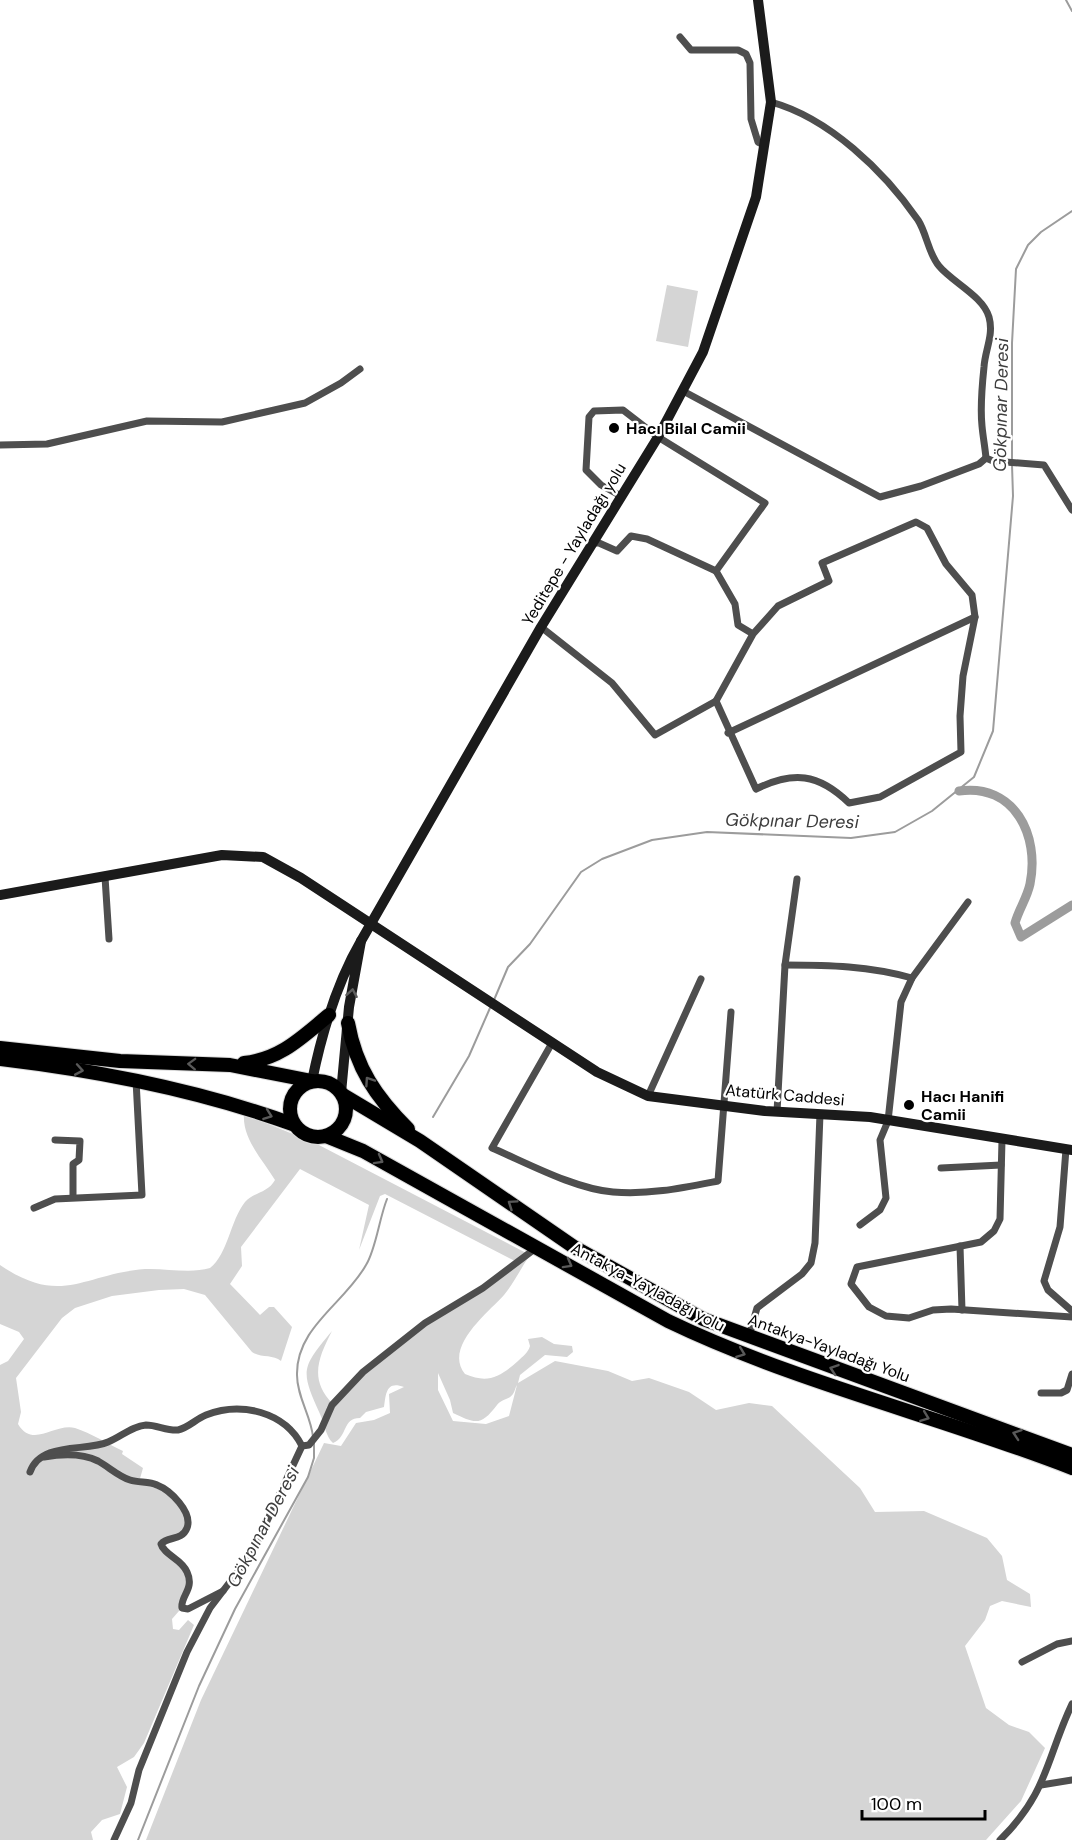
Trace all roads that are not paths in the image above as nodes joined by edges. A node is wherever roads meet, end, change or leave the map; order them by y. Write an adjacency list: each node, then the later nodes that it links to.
1 (758, 0): 3 (main road, Yeditepe - Yayladağı yolu)
2 (680, 37): 4 (street)
3 (771, 102): 4 (main road, Yeditepe - Yayladağı yolu); 9 (street)
4 (764, 145): 6 (main road, Yeditepe - Yayladağı yolu)
5 (360, 369): 8 (street)
6 (683, 391): 7 (main road, Yeditepe - Yayladağı yolu); 9 (street)
7 (658, 437): 10 (main road, Yeditepe - Yayladağı yolu); 10 (street); 13 (street)
8 (0, 445)
9 (990, 459): 11 (street)
10 (621, 496): 12 (main road, Yeditepe - Yayladağı yolu)
11 (1072, 510)
12 (591, 543): 13 (street); 15 (main road, Yeditepe - Yayladağı yolu)
13 (716, 571): 16 (street)
14 (975, 617): 16 (street); 18 (street); 18 (street)
15 (541, 627): 17 (street); 23 (main road, Yeditepe - Yayladağı yolu)
16 (753, 634): 17 (street)
17 (716, 701): 18 (street)
18 (728, 733)
19 (105, 877): 21 (main road, Atatürk Caddesi); 23 (main road, Atatürk Caddesi); 24 (street)
20 (797, 879): 26 (street)
21 (0, 895)
22 (968, 902): 27 (street)
23 (372, 924): 25 (main road, Yeditepe - Yayladağı yolu); 32 (main road, Atatürk Caddesi)
24 (109, 939)
25 (361, 941): 30 (main road, Yeditepe - Yayladağı yolu); 31 (main road, Yeditepe - Yayladağı yolu, one-way to 25)
26 (785, 965): 27 (street); 41 (street)
27 (912, 978): 43 (street)
28 (701, 979): 39 (street)
29 (731, 1012): 40 (street)
30 (329, 1015): 35 (highway); 37 (main road, Yeditepe - Yayladağı yolu)
31 (348, 1023): 38 (main road, Yeditepe - Yayladağı yolu); 48 (highway, one-way to 31)
32 (552, 1043): 39 (main road, Atatürk Caddesi); 40 (street)
33 (0, 1048): 35 (highway, one-way to 33)
34 (0, 1059): 36 (highway, one-way to 36)
35 (230, 1065): 37 (highway)
36 (135, 1079): 44 (highway, one-way to 44); 52 (street)
37 (312, 1081): 38 (highway); 44 (highway)
38 (342, 1094): 45 (highway); 48 (highway, Antakya-Yayladağı Yolu)
39 (648, 1096): 40 (main road, Atatürk Caddesi)
40 (724, 1105): 41 (main road, Atatürk Caddesi)
41 (777, 1112): 42 (main road, Atatürk Caddesi)
42 (820, 1114): 43 (main road, Atatürk Caddesi); 60 (street)
43 (888, 1121): 47 (main road, Atatürk Caddesi); 54 (street)
44 (295, 1125): 45 (highway)
45 (326, 1136): 56 (highway, Antakya-Yayladağı yolu, one-way to 56)
46 (55, 1140): 52 (street)
47 (1002, 1140): 49 (main road, Atatürk Caddesi); 50 (street)
48 (420, 1141): 60 (highway, Antakya-Yayladağı Yolu, one-way to 48)
49 (1069, 1150): 58 (street)
50 (1001, 1166): 51 (street); 55 (street)
51 (941, 1168)
52 (73, 1197): 53 (street)
53 (34, 1208)
54 (860, 1225)
55 (960, 1246): 57 (street); 57 (street)
56 (538, 1247): 63 (street); 66 (highway, Antakya-Yayladağı yolu, one-way to 66)
57 (962, 1310): 59 (street)
58 (1072, 1311)
59 (1072, 1317)
60 (749, 1338): 64 (highway, Antakya-Yayladağı Yolu, one-way to 60)
61 (1072, 1374): 62 (street)
62 (1041, 1393)
63 (305, 1446): 65 (street); 68 (street)
64 (1072, 1455)
65 (44, 1457): 67 (street); 68 (street)
66 (1072, 1468)
67 (30, 1472)
68 (225, 1590): 74 (street)
69 (1072, 1641): 70 (street)
70 (1022, 1662)
71 (1072, 1704): 73 (street)
72 (1072, 1780): 73 (street)
73 (1041, 1785): 75 (street)
74 (114, 1840)
75 (1000, 1840)

